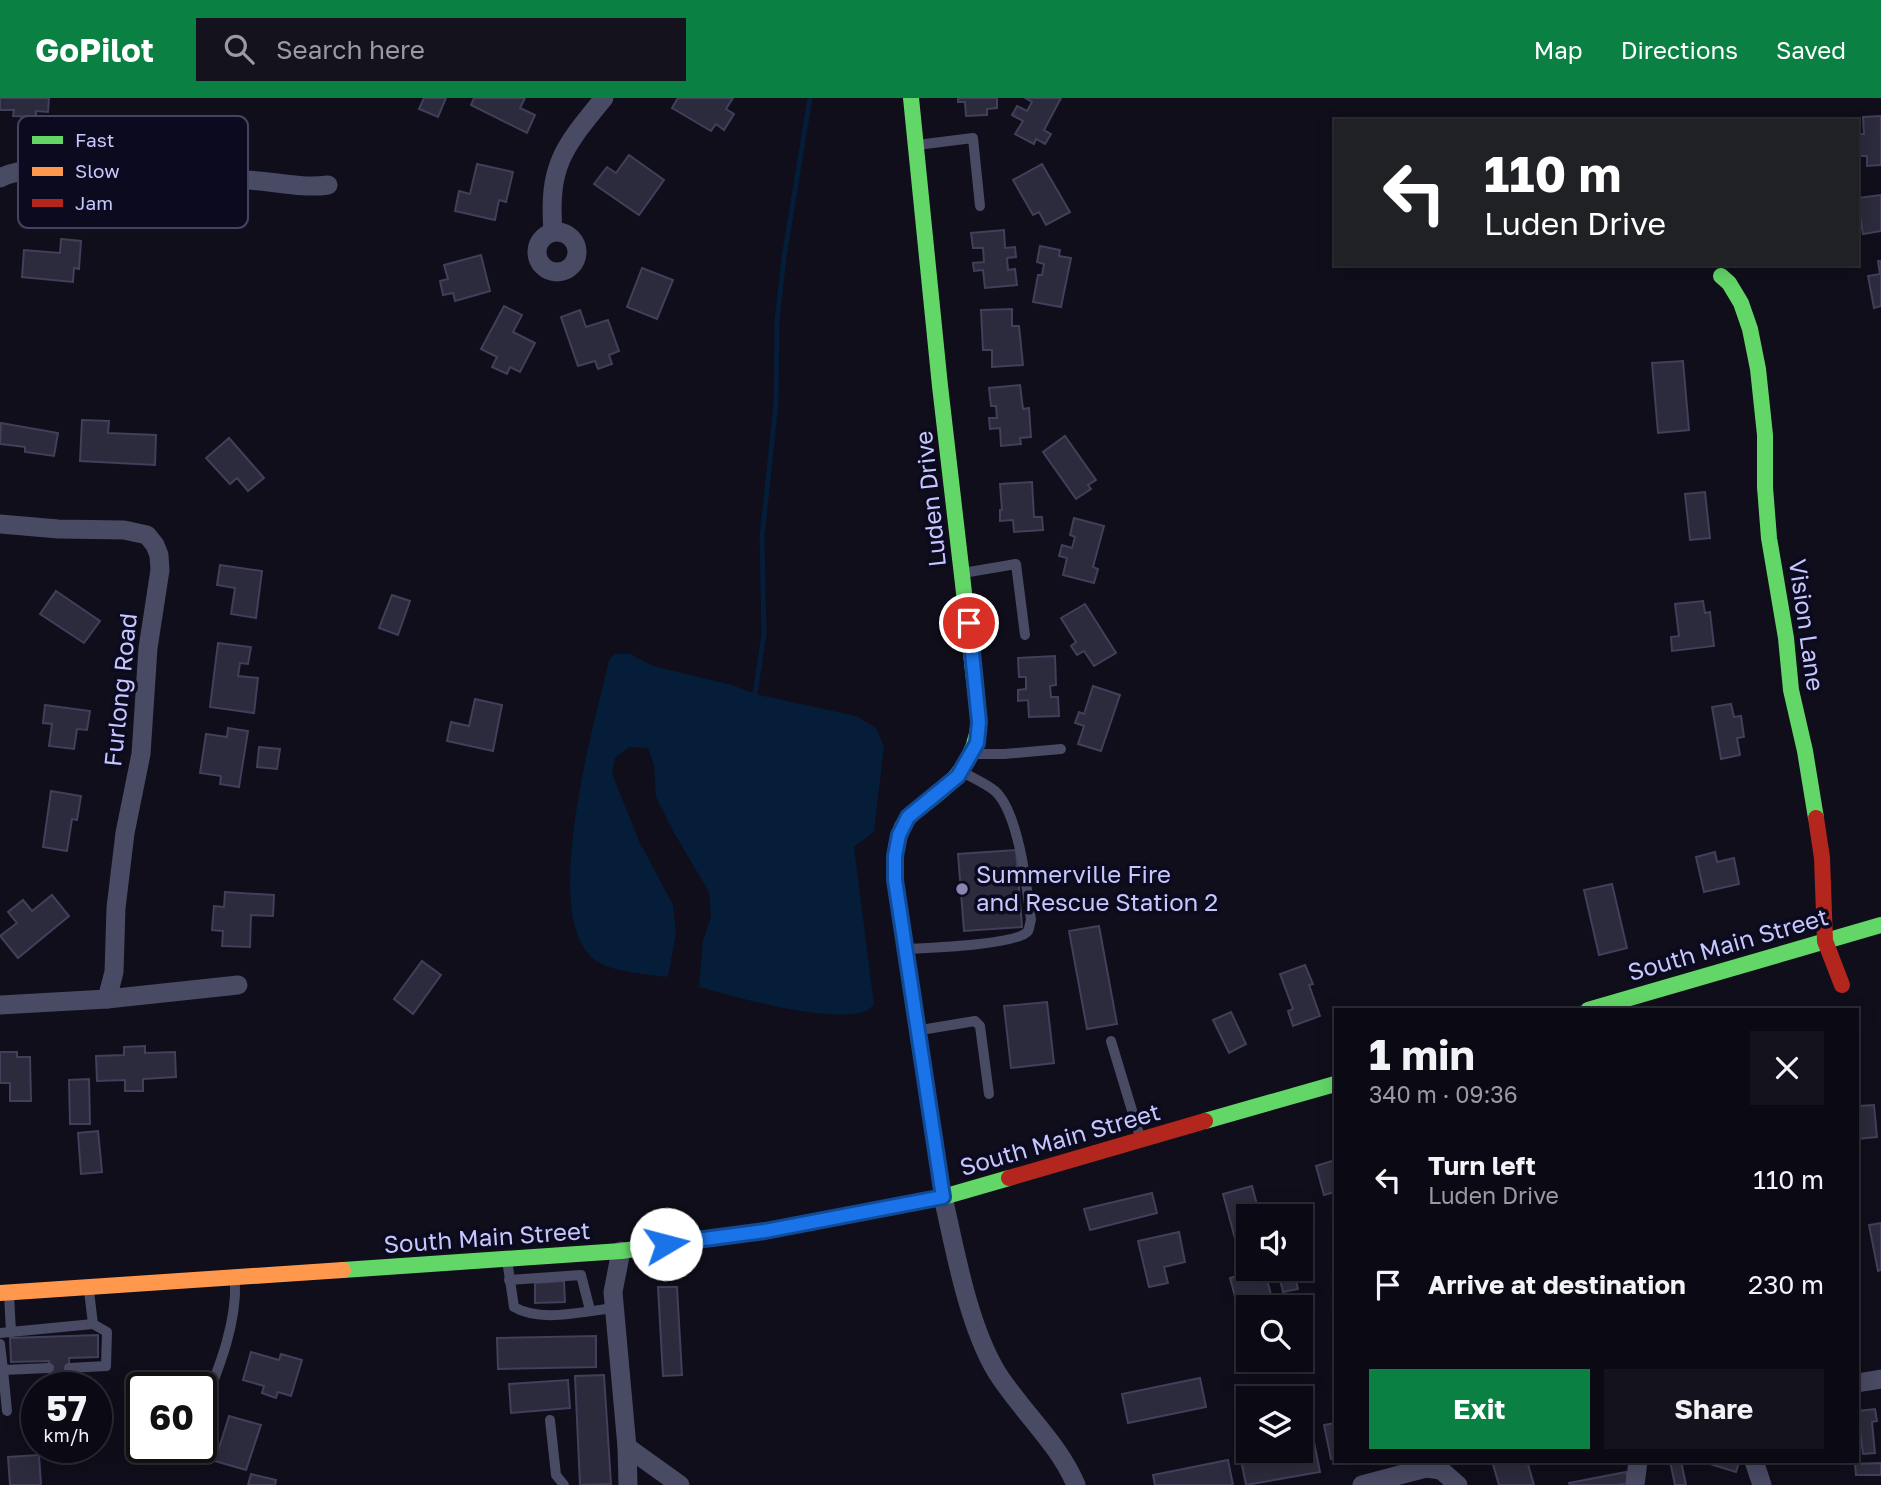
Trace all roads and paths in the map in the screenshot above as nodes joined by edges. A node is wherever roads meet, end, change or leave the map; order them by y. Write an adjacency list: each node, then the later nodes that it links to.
1 (604, 98): 9 (street)
2 (911, 98): 3 (street, Luden Drive)
3 (916, 145): 8 (lane); 12 (street, Luden Drive)
4 (18, 171): 5 (street)
5 (0, 178)
6 (248, 180): 7 (street)
7 (328, 185)
8 (980, 205)
9 (553, 232)
10 (1721, 276): 18 (street, Vision Lane)
11 (0, 524): 22 (street, Furlong Road)
12 (962, 573): 13 (lane); 15 (street, Luden Drive)
13 (1025, 635)
14 (1061, 749): 15 (lane)
15 (972, 754): 16 (street, Luden Drive)
16 (961, 771): 19 (street, Luden Drive); 19 (lane)
17 (1880, 928): 18 (street, South Main Street)
18 (1825, 941): 21 (street, Vision Lane); 24 (street, South Main Street)
19 (905, 949): 25 (street, Luden Drive)
20 (237, 985): 22 (street)
21 (1842, 985)
22 (107, 999): 23 (street)
23 (0, 1005)
24 (1595, 1008)
25 (917, 1031): 28 (lane); 30 (street, Luden Drive)
26 (1111, 1041): 29 (lane)
27 (1334, 1084): 29 (street, South Main Street)
28 (989, 1094)
29 (1141, 1141): 30 (street, South Main Street)
30 (943, 1197): 31 (street, South Main Street); 60 (street)
31 (621, 1251): 32 (street, South Main Street); 39 (street)
32 (579, 1254): 33 (street, South Main Street); 34 (lane)
33 (507, 1258): 35 (street, South Main Street); 36 (lane)
34 (581, 1275): 36 (lane); 40 (lane)
35 (235, 1278): 37 (street, South Main Street); 49 (lane)
36 (509, 1279): 40 (lane)
37 (88, 1287): 38 (street, South Main Street); 41 (lane)
38 (4, 1293): 42 (lane)
39 (615, 1308): 40 (lane); 54 (street)
40 (590, 1310)
41 (93, 1324): 42 (lane); 46 (lane)
42 (11, 1332): 43 (lane)
43 (0, 1333)
44 (0, 1344): 45 (lane)
45 (0, 1350): 48 (lane)
46 (74, 1364)
47 (50, 1368): 48 (lane)
48 (2, 1370): 52 (lane)
49 (216, 1372)
50 (1881, 1379): 51 (street)
51 (1859, 1383)
52 (7, 1411)
53 (550, 1420): 57 (lane)
54 (627, 1447): 58 (street); 59 (street)
55 (1638, 1463): 63 (street)
56 (1755, 1463): 64 (street)
57 (564, 1485)
58 (628, 1485)
59 (680, 1485)
60 (1076, 1485)
61 (1362, 1485): 62 (street)
62 (1458, 1485)
63 (1635, 1485)
64 (1762, 1485)

